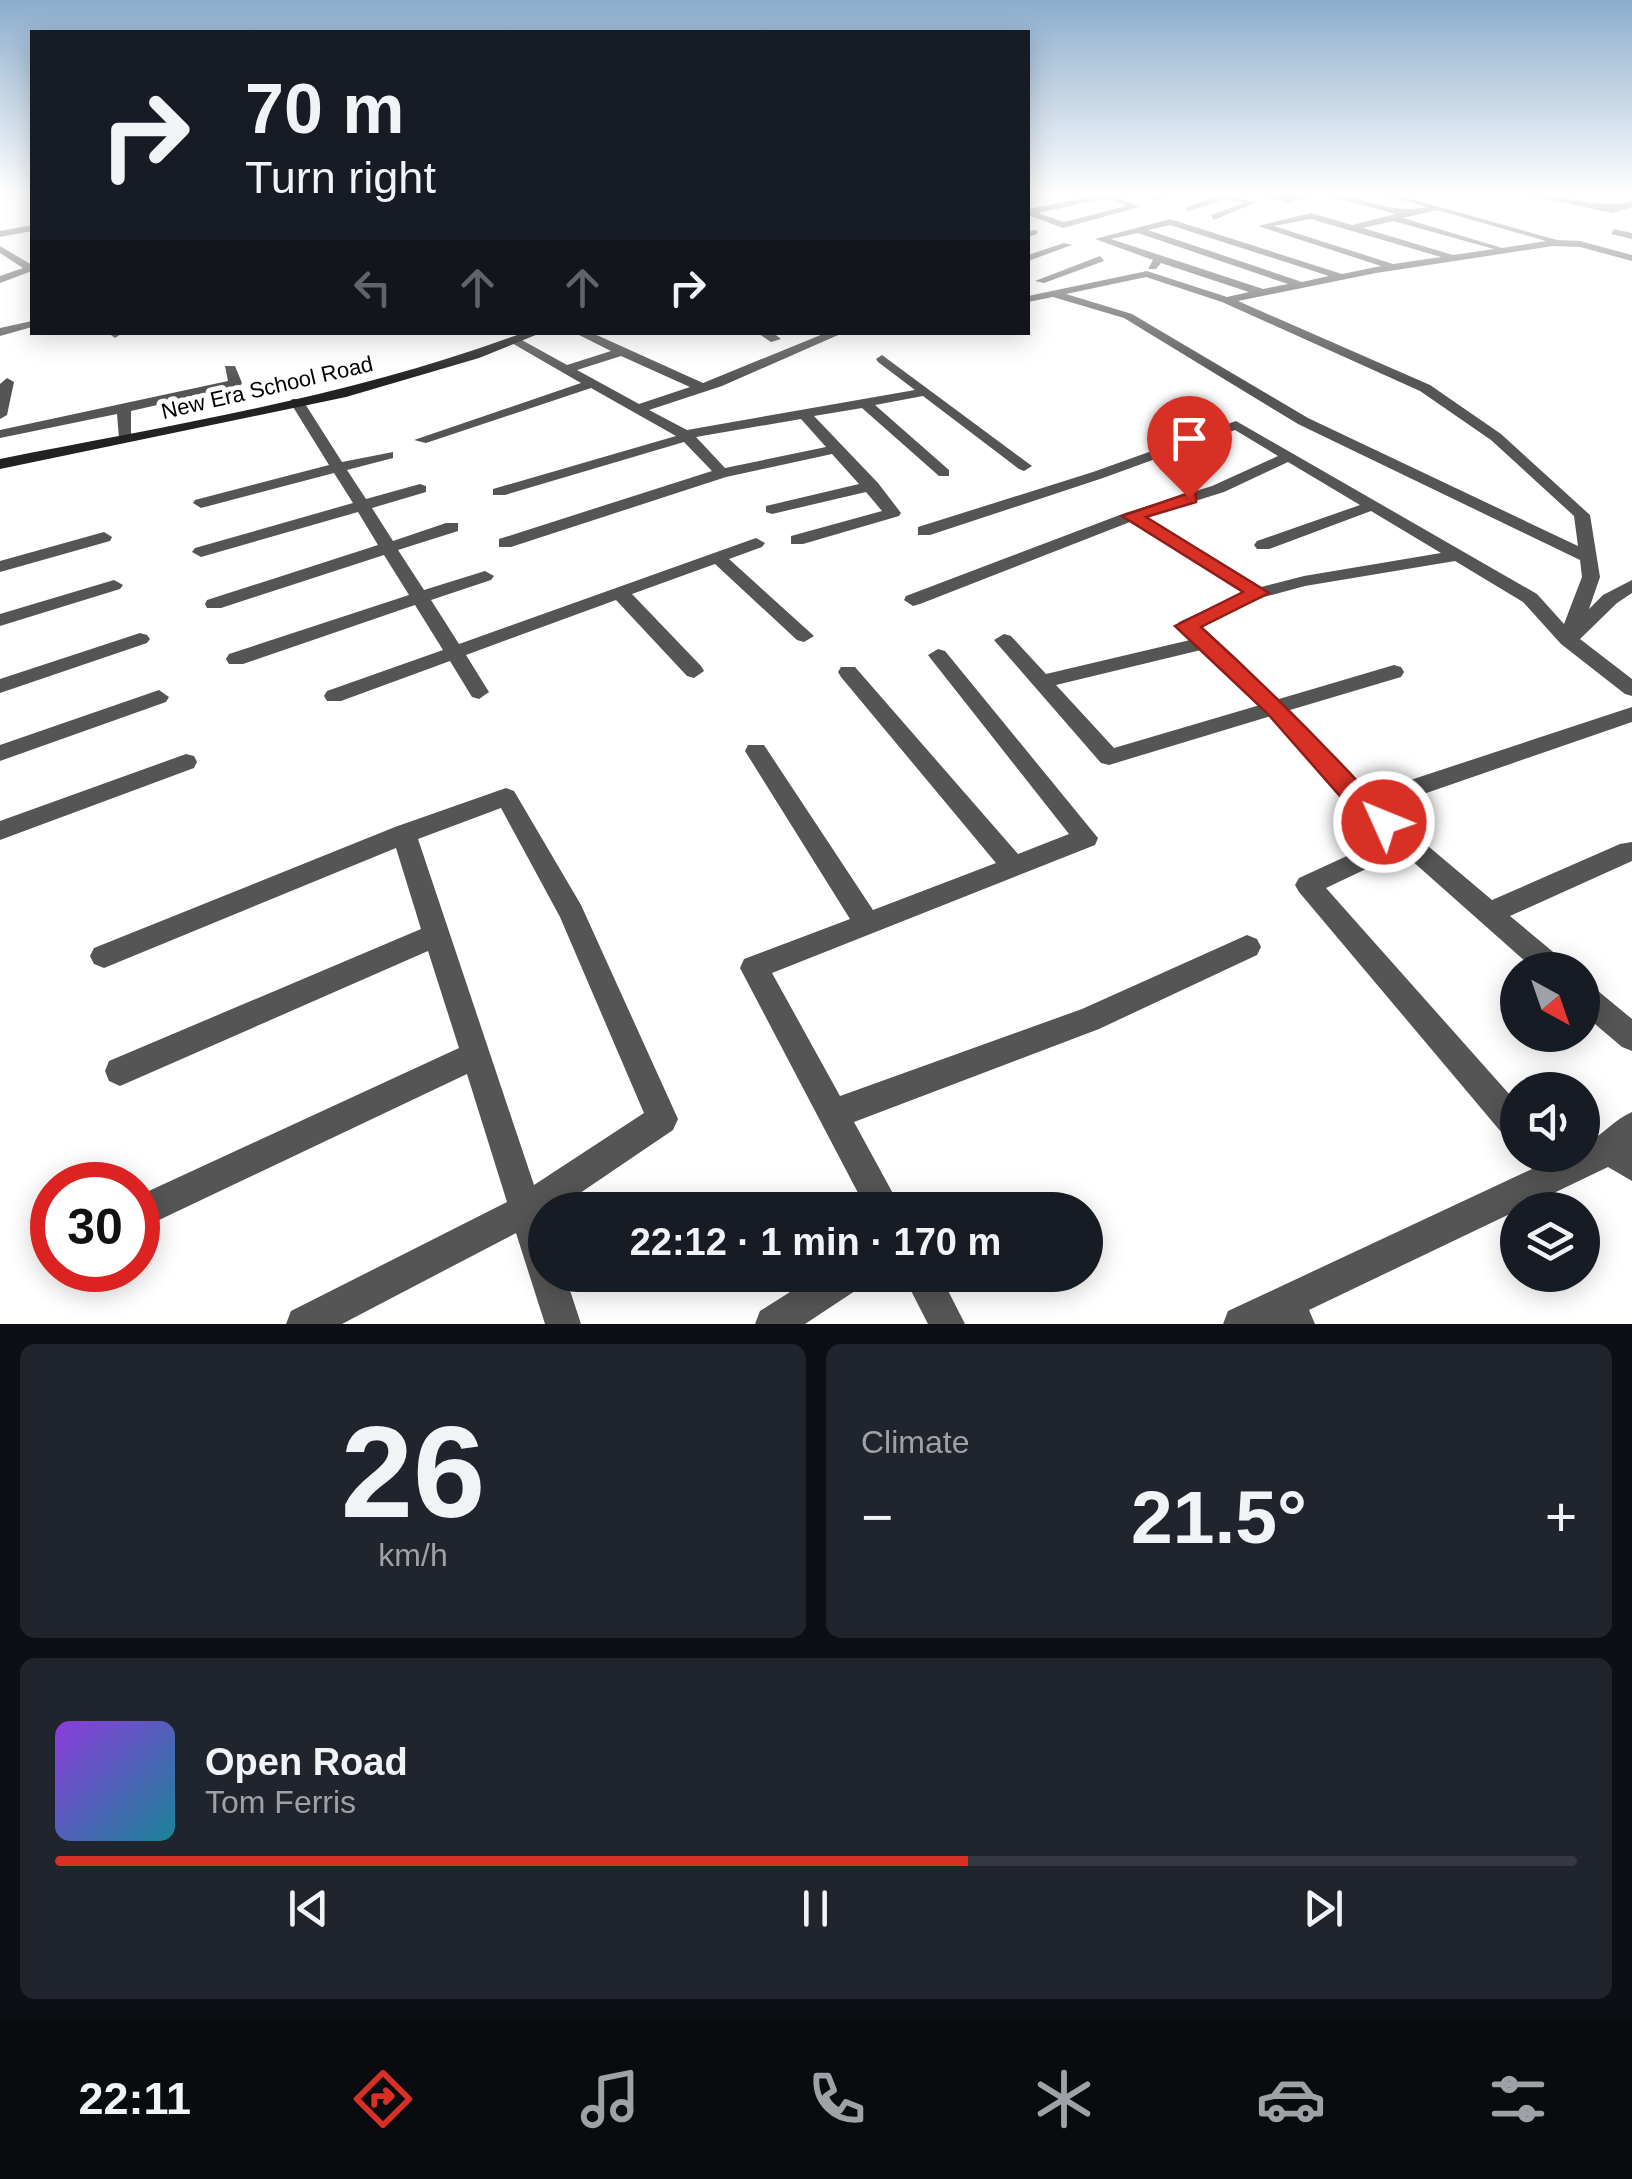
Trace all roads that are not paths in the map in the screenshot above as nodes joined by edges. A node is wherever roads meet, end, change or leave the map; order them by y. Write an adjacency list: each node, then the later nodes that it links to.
1 (1152, 257): 10 (street)
2 (1218, 257): 11 (street)
3 (1254, 257): 11 (street)
4 (1279, 257): 16 (street)
5 (1362, 257): 12 (street)
6 (1450, 257): 8 (street)
7 (1462, 257): 8 (street)
8 (1454, 258): 12 (street)
9 (1100, 259): 19 (street)
10 (1159, 259): 14 (street); 20 (street)
11 (1234, 262): 18 (street)
12 (1394, 267): 16 (street)
13 (30, 268): 17 (street)
14 (1147, 274): 19 (street); 22 (street)
15 (1030, 277): 19 (street)
16 (1340, 277): 18 (street)
17 (0, 280)
18 (1300, 285): 20 (street)
19 (1052, 288): 21 (street); 75 (street)
20 (1262, 292): 22 (street)
21 (1030, 298)
22 (1226, 300): 75 (street)
23 (30, 324): 24 (street)
24 (0, 332)
25 (586, 335): 30 (street)
26 (768, 335): 29 (street)
27 (832, 335): 36 (street)
28 (525, 338): 33 (street); 38 (street, New Era School Road)
29 (775, 338)
30 (624, 350): 33 (street); 36 (street)
31 (882, 359): 37 (street)
32 (230, 368): 41 (street)
33 (567, 369): 35 (street)
34 (7, 382): 43 (street)
35 (594, 383): 40 (street); 47 (street)
36 (702, 388): 40 (street)
37 (926, 392): 39 (street); 52 (street)
38 (296, 402): 46 (street, New Era School Road); 53 (street)
39 (865, 403): 42 (street); 54 (street)
40 (641, 408): 45 (street)
41 (124, 409): 44 (street); 46 (street)
42 (804, 414): 45 (street); 48 (street)
43 (0, 415)
44 (0, 434)
45 (686, 436): 55 (street); 58 (street)
46 (126, 438): 51 (street, New Era School Road)
47 (422, 440)
48 (836, 448): 55 (street); 56 (street)
49 (388, 455): 53 (street)
50 (1289, 456): 61 (street); 63 (street); 65 (street)
51 (0, 464)
52 (1024, 466)
53 (338, 468): 59 (street); 60 (street)
54 (944, 473)
55 (722, 474): 69 (street)
56 (872, 486): 62 (street); 67 (street)
57 (420, 489): 60 (street)
58 (499, 492)
59 (202, 504)
60 (362, 505): 71 (street); 72 (street)
61 (1374, 505): 70 (street); 73 (street)
62 (772, 509)
63 (1131, 516): 81 (street); 83 (street)
64 (452, 528): 71 (street)
65 (924, 531)
66 (104, 538): 76 (street)
67 (797, 540)
68 (756, 542): 74 (street)
69 (505, 544)
70 (1263, 546)
71 (389, 547): 82 (street); 84 (street)
72 (201, 552)
73 (1460, 555): 81 (street); 89 (street)
74 (716, 556): 80 (street); 86 (street)
75 (1589, 558): 89 (street)
76 (0, 567)
77 (485, 576): 82 (street)
78 (114, 585): 85 (street)
79 (1630, 588): 89 (street)
80 (619, 592): 91 (street); 94 (street)
81 (1258, 593): 90 (street)
82 (421, 598): 91 (street); 93 (street)
83 (913, 600)
84 (214, 604)
85 (0, 620)
86 (804, 636)
87 (140, 639): 98 (street)
88 (1004, 640): 97 (street)
89 (1568, 640): 99 (street)
90 (1205, 643): 97 (street); 103 (street)
91 (454, 652): 100 (street); 101 (street)
92 (938, 656): 113 (street)
93 (236, 659)
94 (694, 671)
95 (848, 672): 113 (street)
96 (1394, 672): 103 (street)
97 (1042, 682): 103 (street)
98 (0, 686)
99 (1632, 690)
100 (478, 692)
101 (334, 696)
102 (159, 697): 106 (street)
103 (1276, 707): 108 (street)
104 (1632, 714): 108 (street)
105 (756, 751): 115 (street)
106 (0, 753)
107 (186, 762): 109 (street)
108 (1364, 805): 111 (street)
109 (0, 832)
110 (404, 834): 116 (street); 119 (street); 131 (street)
111 (1405, 840): 114 (street); 124 (street)
112 (1629, 851): 114 (street)
113 (1013, 866): 115 (street)
114 (1488, 914): 118 (street)
115 (868, 924): 125 (street)
116 (436, 935): 122 (street); 123 (street)
117 (1247, 947): 125 (street)
118 (1533, 952)
119 (104, 956)
120 (1600, 1010): 121 (street)
121 (1632, 1037)
122 (476, 1055): 130 (street); 131 (street)
123 (120, 1071)
124 (1500, 1107)
125 (833, 1114): 129 (street)
126 (1625, 1148): 127 (street)
127 (1600, 1154)
128 (1537, 1172): 136 (street)
129 (875, 1192)
130 (160, 1202)
131 (526, 1210): 132 (street); 137 (street)
132 (528, 1216)
133 (553, 1292): 138 (street)
134 (822, 1292): 139 (street)
135 (929, 1292): 140 (street)
136 (1289, 1315): 141 (street)
137 (304, 1324)
138 (563, 1324)
139 (772, 1324)
140 (947, 1324)
141 (1241, 1324)

